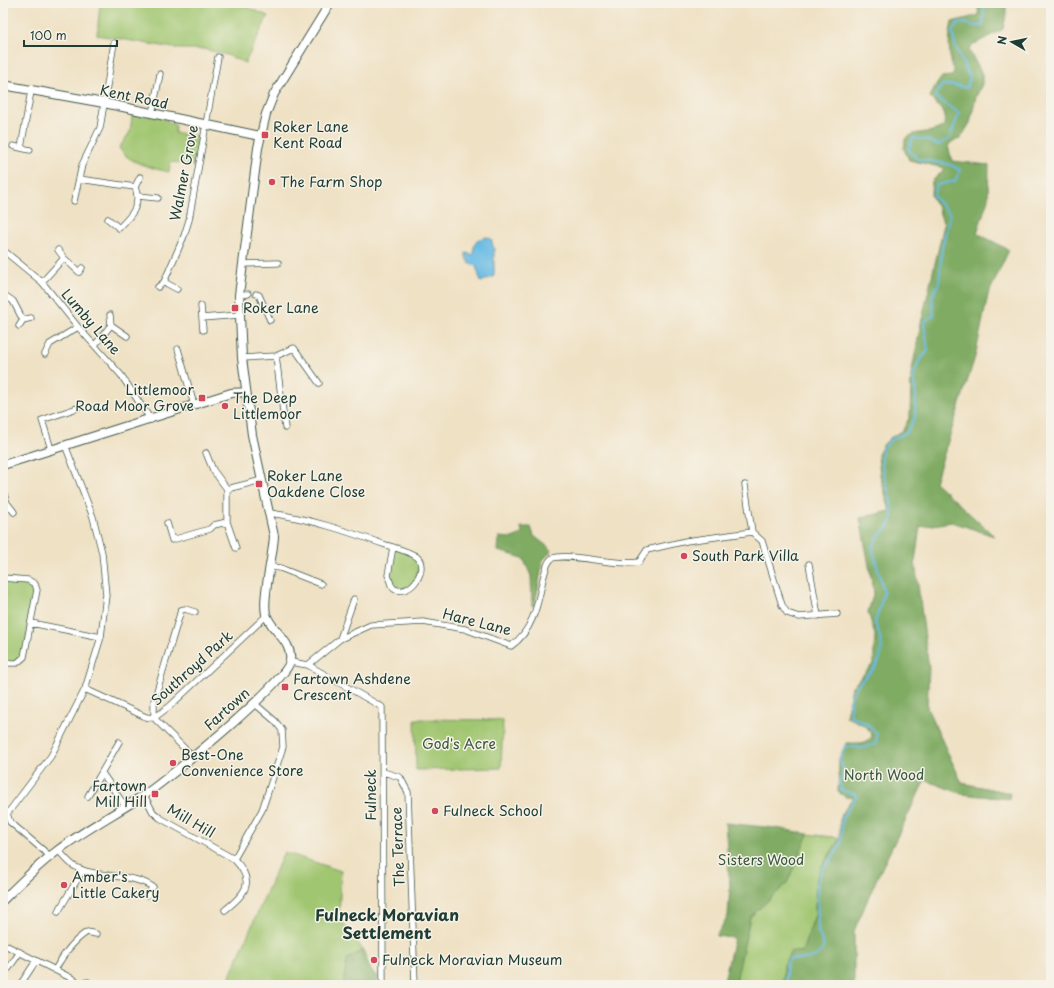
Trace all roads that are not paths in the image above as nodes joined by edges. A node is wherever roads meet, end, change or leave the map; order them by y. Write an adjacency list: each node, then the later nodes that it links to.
1 (330, 3): 10 (street)
2 (114, 44): 7 (street)
3 (218, 57): 9 (street, Walmer Grove)
4 (160, 74): 8 (street)
5 (3, 85): 6 (street, Kent Road)
6 (32, 91): 7 (street, Kent Road); 12 (street)
7 (104, 103): 8 (street, Kent Road); 15 (street)
8 (152, 114): 9 (street, Kent Road)
9 (206, 125): 10 (street, Kent Road); 28 (street, Walmer Grove)
10 (260, 136): 25 (street)
11 (13, 146): 12 (street)
12 (21, 148): 13 (street)
13 (30, 150)
14 (140, 177): 16 (street)
15 (79, 179): 16 (street); 19 (street)
16 (135, 187): 17 (street)
17 (138, 196): 18 (street); 20 (street)
18 (158, 198)
19 (74, 201)
20 (108, 219)
21 (3, 250): 27 (street, Lumby Lane)
22 (58, 250): 23 (street)
23 (64, 258): 26 (street); 27 (street)
24 (278, 263): 25 (street)
25 (243, 264): 34 (street)
26 (82, 268)
27 (42, 282): 44 (street, Lumby Lane)
28 (164, 282): 29 (street, Walmer Grove); 30 (street)
29 (158, 288)
30 (177, 289)
31 (3, 294): 40 (street)
32 (248, 294): 34 (street)
33 (256, 294): 41 (street)
34 (239, 295): 37 (street)
35 (201, 306): 39 (street)
36 (110, 315): 42 (street)
37 (239, 315): 39 (street); 51 (street)
38 (31, 318): 40 (street)
39 (202, 318): 45 (street)
40 (24, 320): 43 (street)
41 (270, 320)
42 (112, 325): 46 (street); 47 (street)
43 (19, 326)
44 (78, 327): 47 (street, Lumby Lane); 49 (street)
45 (203, 330)
46 (127, 336)
47 (95, 344): 56 (street, Lumby Lane)
48 (178, 349): 54 (street)
49 (45, 354)
50 (276, 356): 51 (street); 52 (street); 57 (street)
51 (242, 358): 53 (street)
52 (319, 383)
53 (246, 392): 54 (street); 62 (street)
54 (194, 405): 56 (street)
55 (77, 408): 59 (street)
56 (151, 420): 58 (street)
57 (285, 428)
58 (65, 445): 59 (street); 85 (street)
59 (51, 449): 61 (street)
60 (206, 453): 64 (street)
61 (3, 465)
62 (262, 480): 64 (street); 67 (street)
63 (745, 485): 70 (street)
64 (227, 489): 68 (street)
65 (3, 491): 66 (street)
66 (14, 512)
67 (270, 513): 74 (street); 76 (street)
68 (227, 522): 71 (street); 73 (street)
69 (167, 523): 71 (street)
70 (752, 532): 83 (street); 86 (street, Hare Lane)
71 (172, 540): 72 (street)
72 (174, 547)
73 (236, 548)
74 (393, 548): 74 (street)
75 (810, 564): 83 (street)
76 (271, 567): 78 (street); 82 (street)
77 (3, 578): 84 (street)
78 (321, 584)
79 (354, 599): 86 (street)
80 (195, 612): 92 (street, Southroyd Park)
81 (837, 614): 83 (street)
82 (266, 616): 87 (street); 92 (street, Southroyd Park)
83 (818, 616)
84 (31, 623): 85 (street); 88 (street)
85 (101, 637): 90 (street)
86 (340, 639): 89 (street, Hare Lane)
87 (290, 662): 89 (street, Fulneck); 91 (street, Fartown)
88 (3, 663)
89 (308, 665): 95 (street, Fulneck)
90 (85, 689): 92 (street); 101 (street)
91 (254, 703): 94 (street, Fartown); 102 (street)
92 (154, 718): 94 (street)
93 (119, 742): 96 (street)
94 (193, 757): 97 (street, Fartown)
95 (383, 772): 117 (street, Fulneck); 118 (street, The Terrace)
96 (102, 773): 98 (street); 99 (street)
97 (144, 795): 99 (street, Fartown); 102 (street, Mill Hill)
98 (88, 796)
99 (125, 806): 100 (street, Fartown)
100 (58, 850): 101 (street, Fartown); 103 (street)
101 (50, 856): 105 (street, Fartown)
102 (234, 859): 106 (street)
103 (83, 870): 104 (street); 107 (street)
104 (147, 895)
105 (3, 900)
106 (225, 910)
107 (58, 912)
108 (96, 934): 113 (street)
109 (3, 944): 110 (street)
110 (20, 952): 111 (street); 112 (street)
111 (36, 961): 113 (street); 116 (street)
112 (9, 968)
113 (55, 970): 115 (street)
114 (88, 982): 115 (street)
115 (80, 984)
116 (20, 985)
117 (383, 985)
118 (415, 985)

